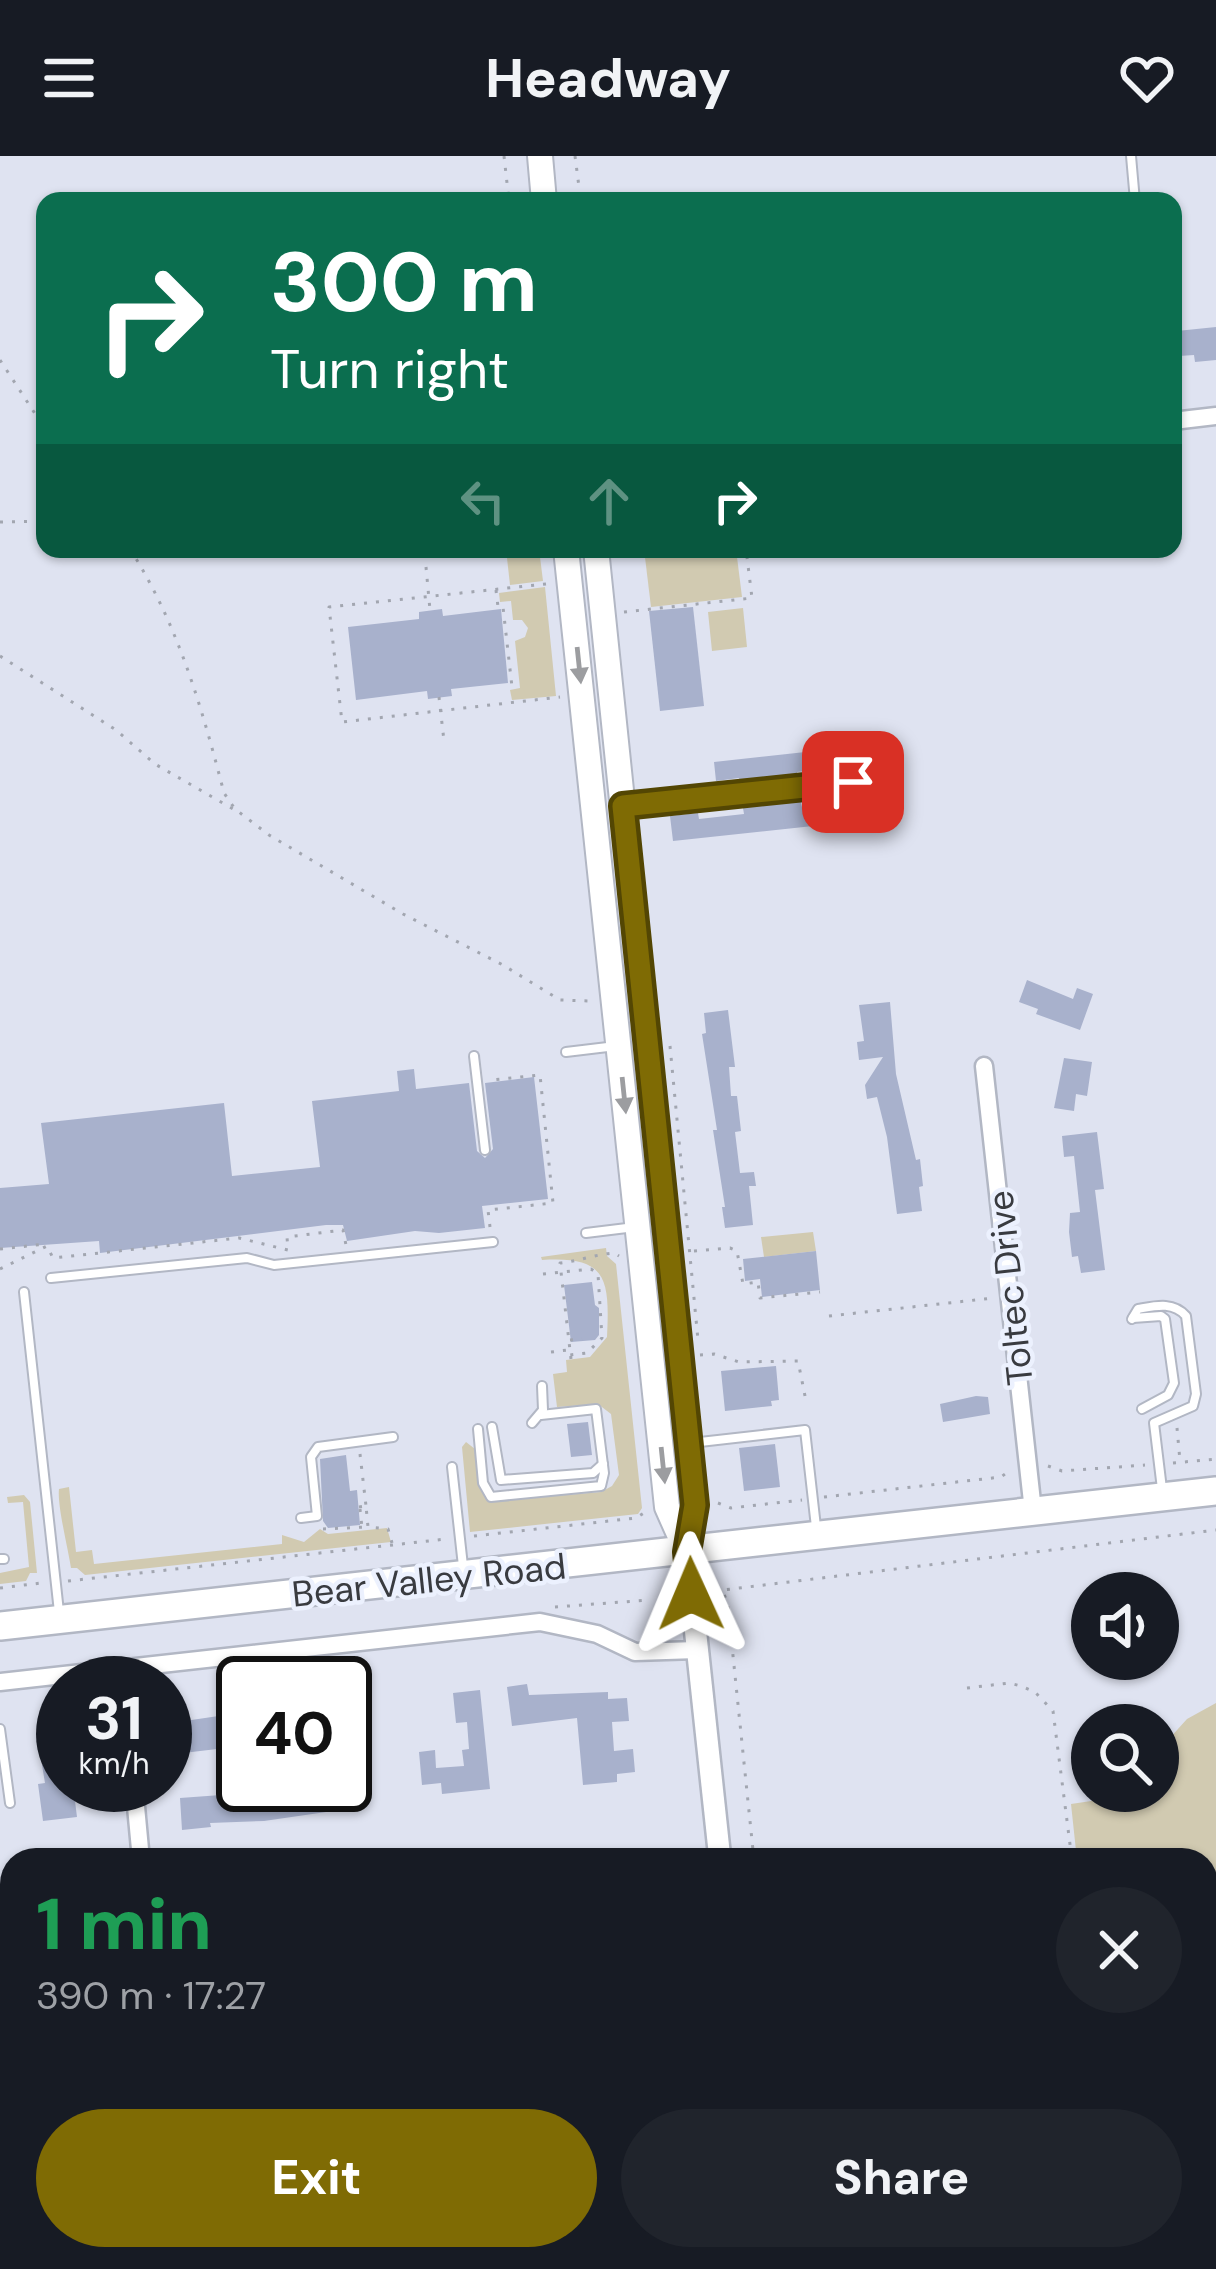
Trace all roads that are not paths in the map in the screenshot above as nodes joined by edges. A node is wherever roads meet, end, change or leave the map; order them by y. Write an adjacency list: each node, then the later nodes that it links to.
1 (539, 156): 3 (main road)
2 (1130, 156): 4 (lane)
3 (543, 192)
4 (1134, 192)
5 (1216, 416): 6 (street)
6 (1182, 420)
7 (567, 558): 12 (main road, one-way to 12)
8 (597, 558): 10 (main road)
9 (853, 782): 10 (lane)
10 (623, 806): 11 (main road)
11 (647, 1043): 12 (lane); 17 (main road)
12 (619, 1046): 13 (lane); 18 (main road, one-way to 18)
13 (566, 1052)
14 (474, 1056): 16 (lane)
15 (984, 1066): 35 (street, Toltec Drive)
16 (485, 1150)
17 (666, 1223): 18 (lane); 30 (main road)
18 (638, 1227): 19 (lane); 38 (main road, one-way to 38)
19 (586, 1233)
20 (493, 1242): 21 (lane)
21 (51, 1278)
22 (24, 1292): 40 (lane)
23 (542, 1386): 25 (lane)
24 (1142, 1409): 34 (lane)
25 (541, 1415): 26 (lane); 31 (lane)
26 (532, 1423)
27 (492, 1427): 31 (lane)
28 (478, 1429): 31 (lane)
29 (393, 1437): 36 (lane)
30 (689, 1443): 37 (lane); 38 (main road)
31 (603, 1464)
32 (452, 1467): 39 (lane)
33 (1216, 1491): 34 (main road, Bear Valley Road)
34 (1163, 1496): 35 (main road, Bear Valley Road)
35 (1033, 1511): 37 (main road, Bear Valley Road)
36 (301, 1518)
37 (817, 1537): 38 (main road, Bear Valley Road)
38 (687, 1552): 39 (main road, Bear Valley Road); 42 (street)
39 (464, 1576): 40 (main road, Bear Valley Road)
40 (60, 1620): 41 (main road, Bear Valley Road)
41 (0, 1626)
42 (697, 1650): 43 (street); 50 (street)
43 (192, 1667)
44 (36, 1680): 45 (street)
45 (0, 1682)
46 (0, 1729): 47 (lane)
47 (10, 1803)
48 (137, 1812): 49 (street)
49 (140, 1848)
50 (719, 1848)

